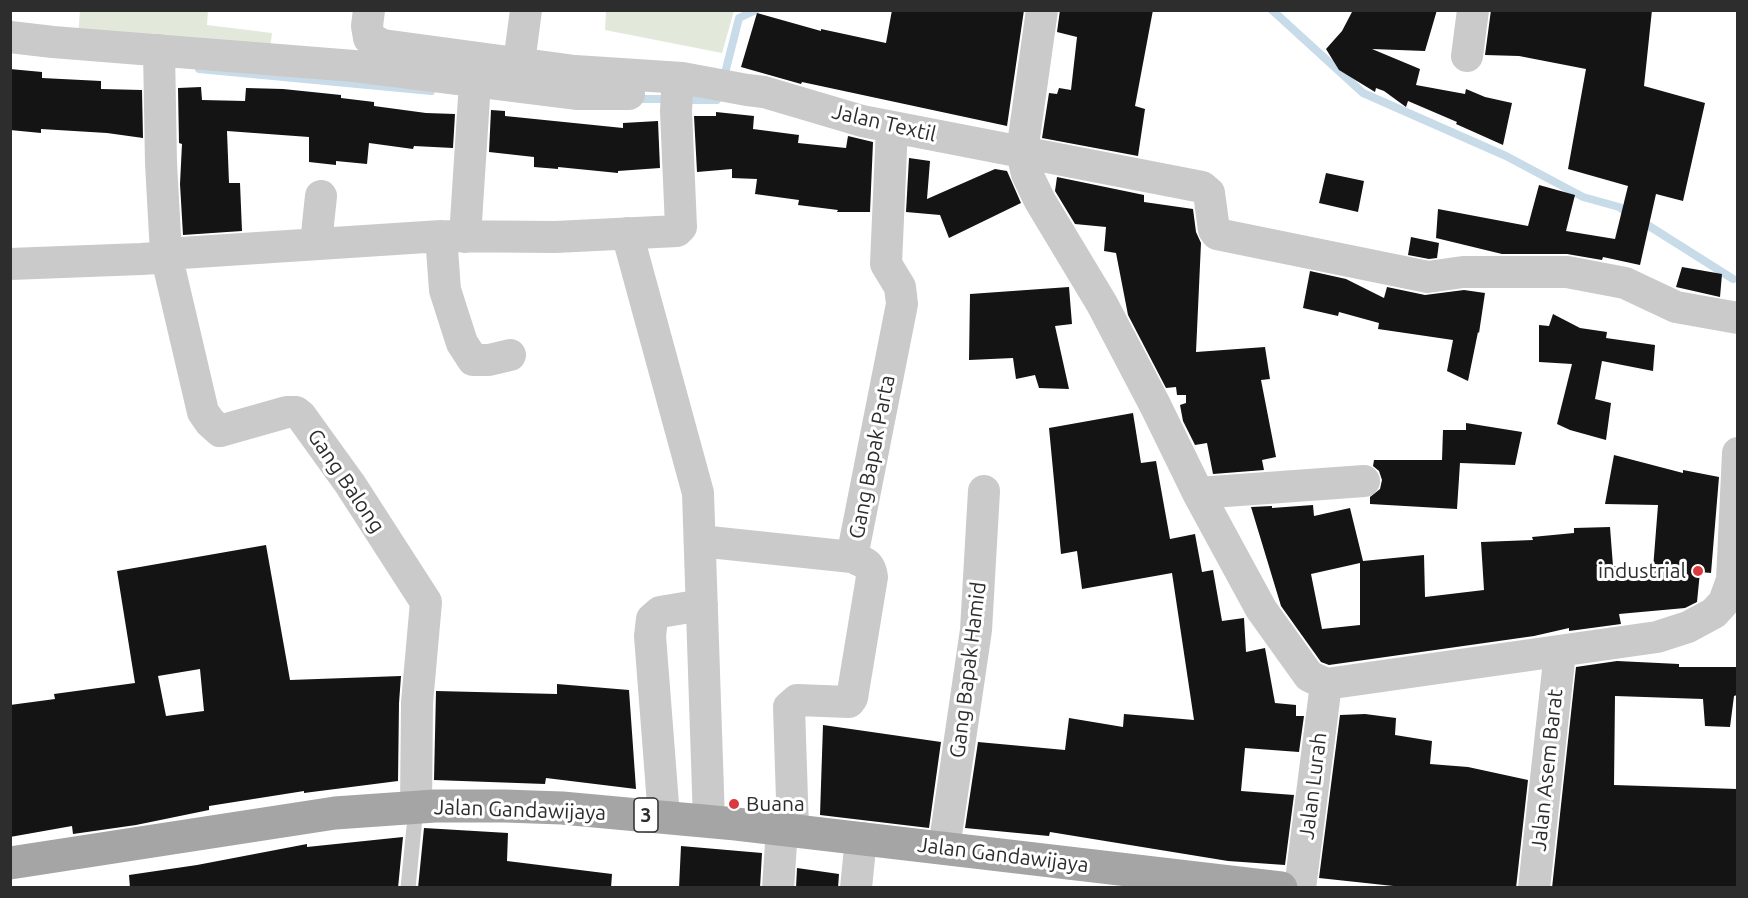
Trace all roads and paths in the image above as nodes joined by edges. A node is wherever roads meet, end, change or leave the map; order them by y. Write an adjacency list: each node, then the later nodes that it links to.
1 (369, 10): 8 (street, Jalan Textil)
2 (526, 10): 8 (street)
3 (1042, 10): 13 (street)
4 (1473, 10): 7 (street)
5 (10, 36): 6 (street)
6 (159, 50): 9 (street); 18 (street)
7 (1467, 56)
8 (519, 63): 10 (street, Jalan Textil)
9 (475, 82): 11 (street); 16 (street)
10 (747, 90): 11 (street); 12 (street, Jalan Textil)
11 (677, 93): 15 (street)
12 (892, 127): 13 (street, Jalan Textil); 27 (street, Gang Bapak Parta)
13 (1022, 152): 20 (street, Jalan Textil); 25 (street)
14 (321, 196): 17 (street)
15 (627, 233): 16 (street); 26 (street)
16 (453, 236): 17 (street); 21 (street)
17 (316, 243): 18 (street)
18 (166, 254): 19 (street); 32 (street, Gang Balong)
19 (10, 264)
20 (1737, 318)
21 (510, 355)
22 (1737, 453): 29 (street)
23 (1364, 481): 25 (street)
24 (984, 491): 37 (street, Gang Bapak Hamid)
25 (1198, 493): 31 (street)
26 (700, 541): 27 (street); 28 (street)
27 (852, 556): 35 (street, Gang Bapak Parta)
28 (702, 605): 33 (street); 34 (street)
29 (1731, 605): 30 (street)
30 (1560, 652): 31 (street); 44 (street, Jalan Asem Barat)
31 (1326, 684): 43 (street, Jalan Lurah)
32 (416, 807): 33 (main road, Jalan Gandawijaya / 3); 38 (main road, Jalan Gandawijaya / 3); 39 (lane)
33 (664, 817): 34 (main road, Jalan Gandawijaya / 3)
34 (709, 821): 35 (main road, Jalan Gandawijaya / 3)
35 (787, 830): 36 (main road, Jalan Gandawijaya / 3); 40 (street)
36 (861, 838): 37 (main road, Jalan Gandawijaya / 3); 41 (street)
37 (944, 848): 42 (main road, Jalan Gandawijaya / 3)
38 (10, 863)
39 (408, 888)
40 (778, 888)
41 (856, 888)
42 (1281, 888)
43 (1300, 888)
44 (1534, 888)

